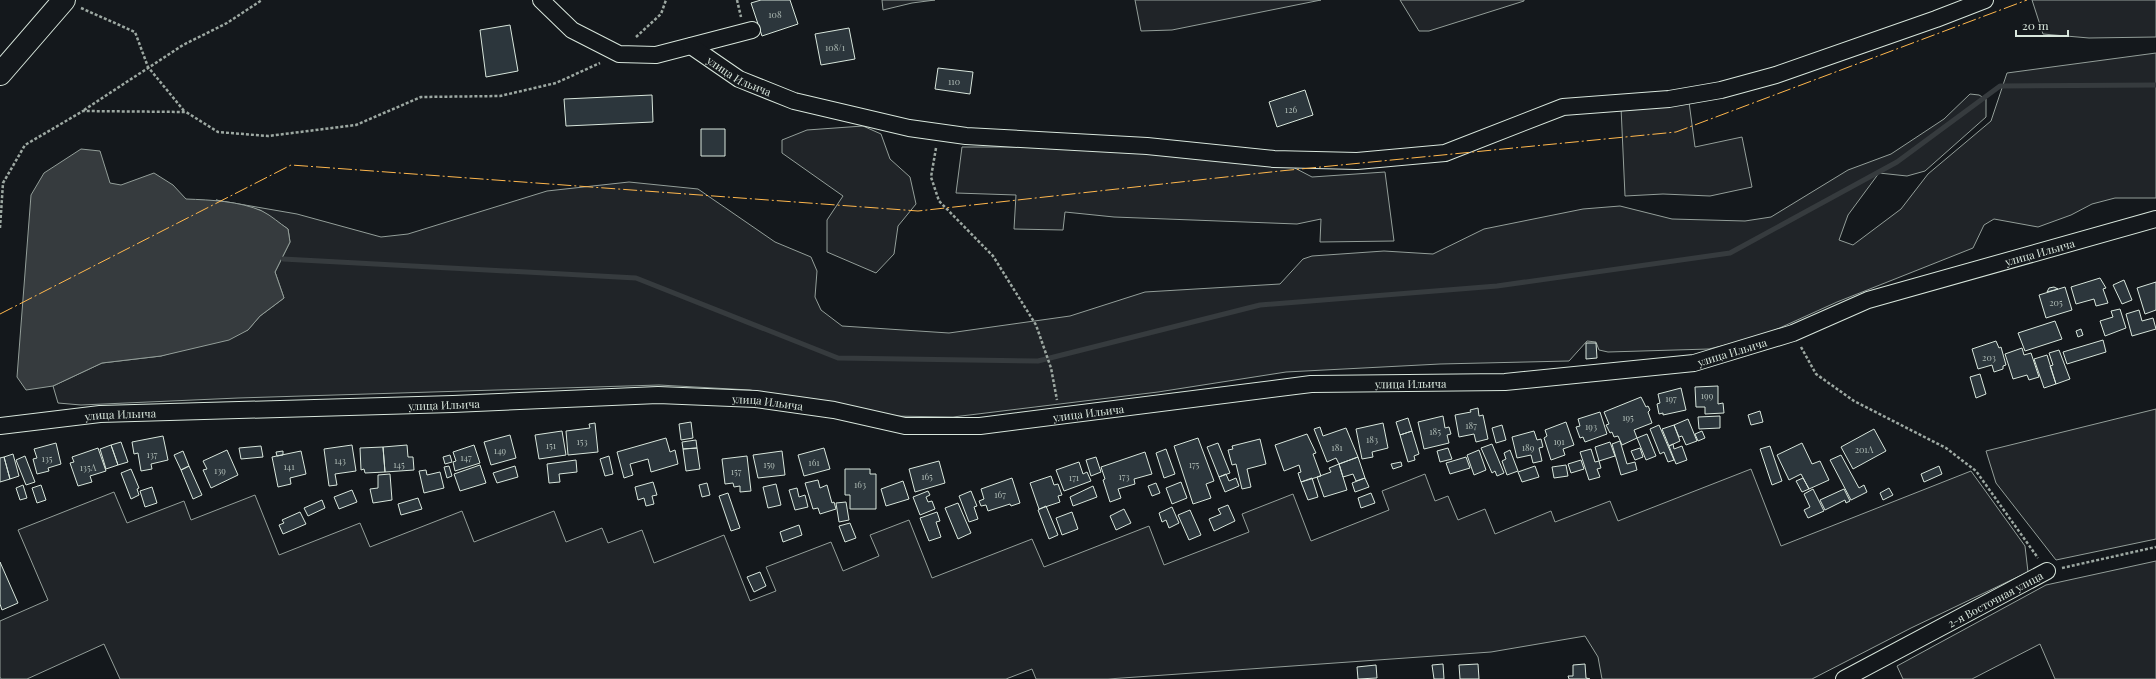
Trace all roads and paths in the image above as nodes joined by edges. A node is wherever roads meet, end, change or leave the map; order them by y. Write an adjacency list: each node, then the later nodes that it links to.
1 (262, 0): 11 (path)
2 (541, 0): 10 (street, улица Ильича)
3 (666, 0): 10 (path)
4 (737, 0): 7 (path)
5 (1985, 0): 15 (street, улица Ильича)
6 (63, 1): 11 (path); 12 (main road)
7 (741, 14)
8 (752, 30): 9 (street, улица Ильича)
9 (691, 46): 10 (street, улица Ильича); 15 (street, улица Ильича)
10 (619, 54): 14 (path)
11 (148, 67): 13 (path); 14 (path)
12 (0, 74)
13 (83, 111): 14 (path); 17 (path)
14 (186, 112)
15 (938, 132): 19 (path)
16 (2156, 218): 18 (street, улица Ильича)
17 (0, 228)
18 (1793, 333): 19 (street, улица Ильича); 22 (path)
19 (1060, 416): 20 (street, улица Ильича)
20 (0, 426)
21 (2156, 548): 22 (path, 2-я Восточная улица)
22 (2047, 571): 23 (street, 2-я Восточная улица)
23 (1844, 679)

